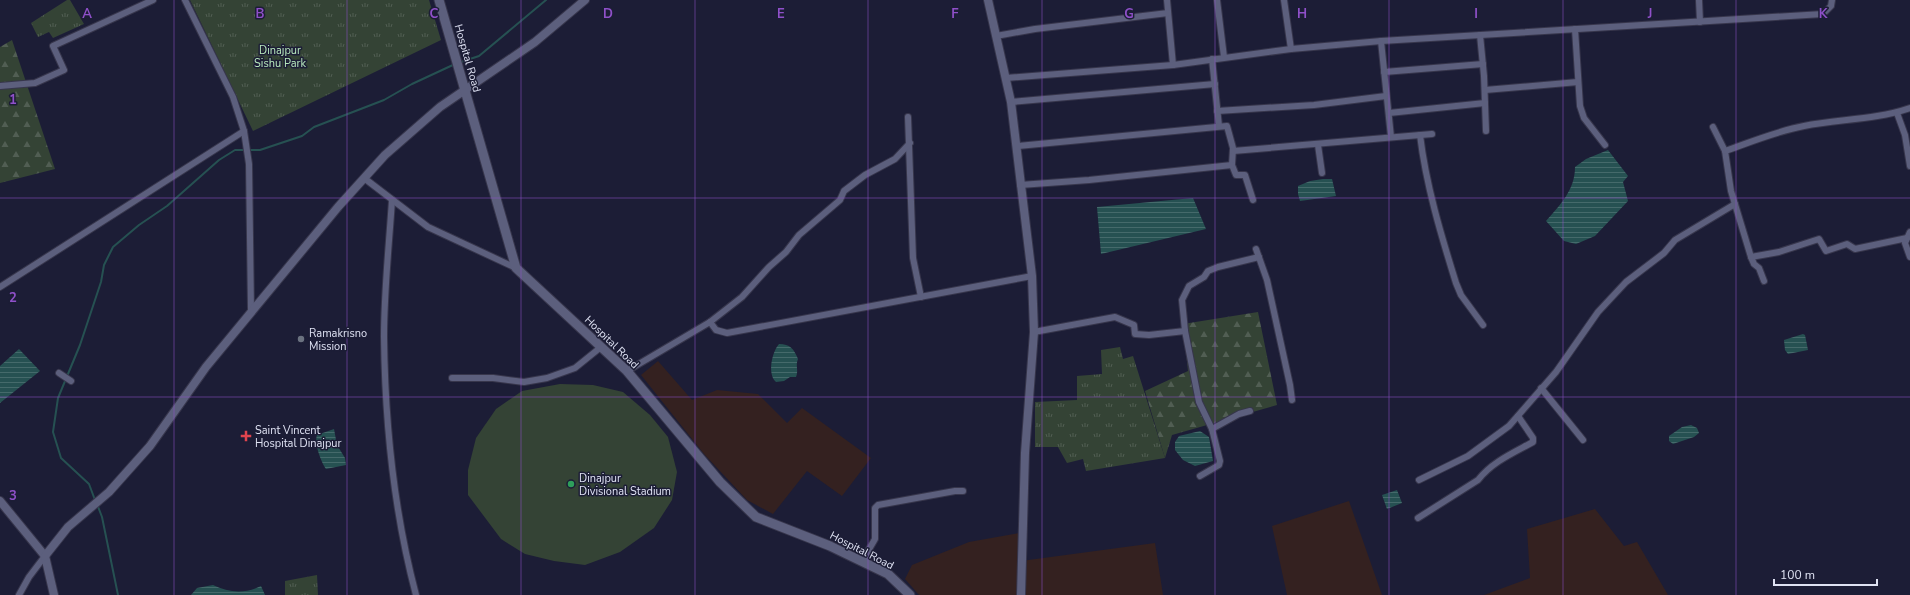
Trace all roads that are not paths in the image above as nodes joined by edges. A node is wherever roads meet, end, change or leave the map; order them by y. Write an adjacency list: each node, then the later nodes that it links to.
1 (153, 0): 26 (street)
2 (185, 0): 41 (street)
3 (439, 0): 27 (main road, Hospital Road)
4 (585, 0): 27 (street)
5 (988, 0): 15 (street)
6 (1167, 0): 11 (street)
7 (1217, 0): 18 (street)
8 (1284, 0): 17 (street)
9 (1699, 0): 12 (street)
10 (1832, 0): 12 (street)
11 (1168, 13): 15 (street); 21 (street)
12 (1700, 22): 13 (street)
13 (1575, 29): 14 (street); 24 (street)
14 (1480, 35): 16 (street); 20 (street)
15 (996, 36): 23 (street)
16 (1381, 41): 17 (street); 22 (street)
17 (1291, 49): 18 (street)
18 (1224, 57): 19 (street)
19 (1212, 59): 21 (street); 25 (street)
20 (1483, 64): 22 (street); 28 (street)
21 (1173, 65): 23 (street)
22 (1384, 72): 29 (street)
23 (1006, 78): 30 (street)
24 (1578, 82): 28 (street); 46 (street)
25 (1214, 84): 30 (street); 33 (street)
26 (0, 86)
27 (464, 90): 53 (street); 63 (main road, Hospital Road)
28 (1484, 90): 31 (street)
29 (1386, 96): 33 (street); 34 (street)
30 (1011, 102): 47 (street)
31 (1485, 103): 34 (street); 39 (street)
32 (1910, 108): 35 (street)
33 (1218, 111): 37 (street)
34 (1389, 113): 43 (street)
35 (1897, 113): 49 (street); 51 (street)
36 (908, 117): 44 (street)
37 (1219, 126): 47 (street); 48 (street)
38 (1713, 127): 49 (street)
39 (1486, 130)
40 (1432, 134): 42 (street)
41 (245, 135): 66 (street); 68 (street)
42 (1420, 135): 43 (street); 70 (street)
43 (1391, 138): 45 (street)
44 (910, 143): 67 (street); 69 (street)
45 (1318, 145): 48 (street); 52 (street)
46 (1605, 145)
47 (1018, 146): 54 (street)
48 (1233, 151): 50 (street)
49 (1725, 151): 57 (street)
50 (1232, 165): 54 (street); 56 (street)
51 (1910, 166)
52 (1322, 172)
53 (364, 178): 55 (street); 68 (street)
54 (1020, 185): 64 (street)
55 (392, 200): 63 (street); 93 (street)
56 (1253, 200)
57 (1735, 204): 61 (street); 78 (street)
58 (1909, 235): 61 (street); 62 (street)
59 (1256, 249): 60 (street)
60 (1259, 257): 71 (street); 79 (street)
61 (1751, 257): 65 (street)
62 (1910, 257)
63 (516, 268): 73 (main road, Hospital Road)
64 (1032, 276): 67 (street); 72 (street)
65 (1764, 281)
66 (0, 287)
67 (921, 297): 69 (street)
68 (251, 311): 89 (street)
69 (710, 322): 74 (street)
70 (1483, 325)
71 (1186, 331): 72 (street); 82 (street)
72 (1034, 332): 95 (street)
73 (601, 347): 74 (main road, Hospital Road); 76 (street)
74 (627, 371): 90 (main road, Hospital Road)
75 (59, 373): 77 (street)
76 (452, 378)
77 (71, 382)
78 (1542, 388): 81 (street); 83 (street)
79 (1292, 400)
80 (1250, 411): 82 (street)
81 (1518, 416): 85 (street); 88 (street)
82 (1212, 429): 84 (street)
83 (1583, 440)
84 (1200, 476)
85 (1419, 480)
86 (963, 491): 90 (street)
87 (0, 501): 89 (street)
88 (1418, 518)
89 (45, 556): 91 (street); 92 (street)
90 (867, 564): 94 (main road, Hospital Road)
91 (19, 595)
92 (54, 595)
93 (416, 595)
94 (910, 595)
95 (1021, 595)

